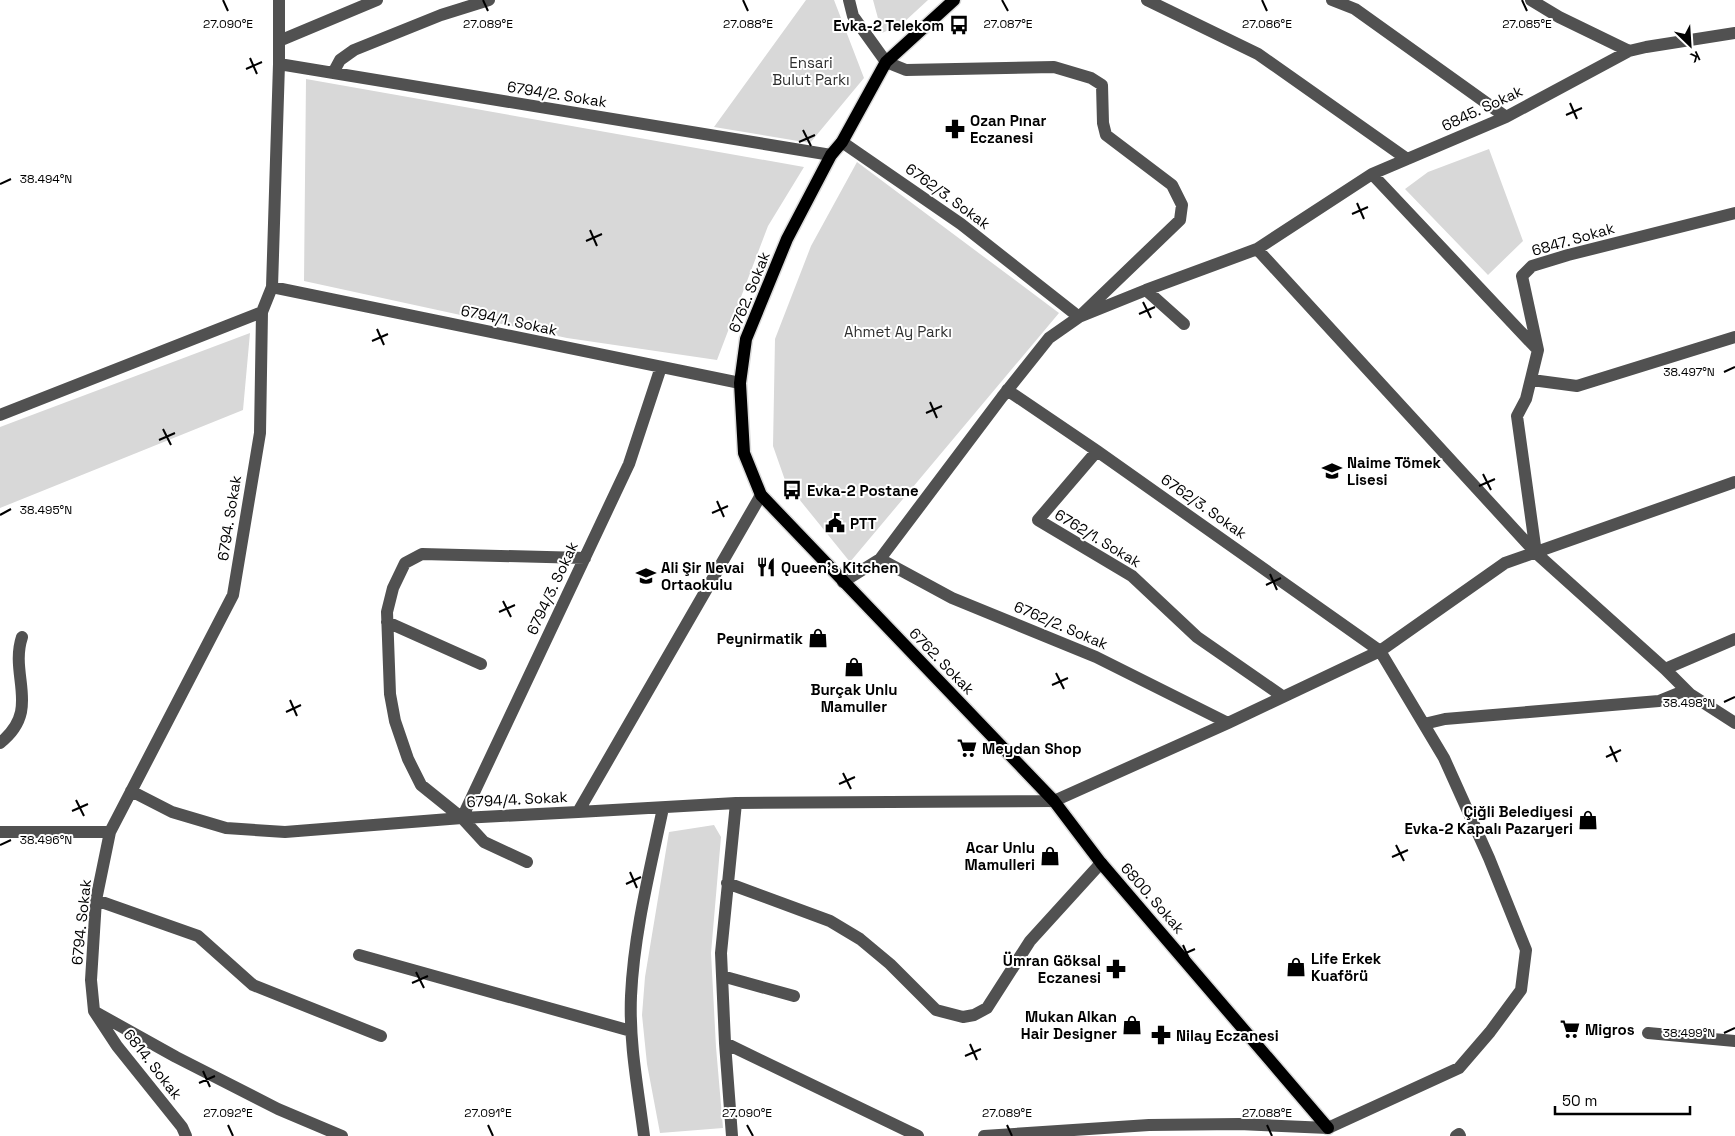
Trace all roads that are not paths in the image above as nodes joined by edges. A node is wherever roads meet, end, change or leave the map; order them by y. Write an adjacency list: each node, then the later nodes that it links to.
1 (279, 0): 10 (street, 6794. Sokak)
2 (377, 0): 10 (street)
3 (489, 0): 14 (street)
4 (849, 0): 12 (street)
5 (954, 0): 12 (main road, 6762. Sokak)
6 (1147, 0): 18 (street)
7 (1332, 0): 15 (street)
8 (1531, 0): 11 (street)
9 (1735, 33): 11 (street, 6845. Sokak)
10 (279, 41): 13 (street, 6794. Sokak)
11 (1629, 51): 15 (street, 6845. Sokak)
12 (886, 62): 16 (main road, 6762. Sokak); 25 (street)
13 (279, 64): 14 (street, 6794/2. Sokak); 22 (street, 6794. Sokak)
14 (333, 73): 17 (street, 6794/2. Sokak)
15 (1506, 117): 18 (street, 6845. Sokak)
16 (842, 142): 17 (main road, 6762. Sokak); 25 (street, 6762/3. Sokak)
17 (831, 155): 31 (main road, 6762. Sokak)
18 (1407, 159): 19 (street, 6845. Sokak)
19 (1372, 174): 21 (street, 6845. Sokak); 28 (street)
20 (1735, 213): 28 (street, 6847. Sokak)
21 (1257, 249): 23 (street, 6845. Sokak); 37 (street)
22 (272, 287): 24 (street, 6794. Sokak); 29 (street, 6794/1. Sokak)
23 (1146, 290): 25 (street, 6845. Sokak); 26 (street)
24 (262, 312): 33 (street); 53 (street, 6794. Sokak)
25 (1079, 317): 32 (street)
26 (1184, 324)
27 (1735, 337): 30 (street)
28 (1538, 350): 30 (street, 6847. Sokak)
29 (661, 368): 31 (street, 6794/1. Sokak); 38 (street, 6794/3. Sokak)
30 (1532, 380): 37 (street, 6847. Sokak)
31 (740, 383): 36 (main road, 6762. Sokak)
32 (1007, 390): 34 (street, 6762/3. Sokak); 39 (street)
33 (0, 416)
34 (1097, 451): 44 (street, 6762/3. Sokak); 48 (street, 6762/1. Sokak)
35 (1735, 482): 37 (street)
36 (761, 495): 40 (main road, 6762. Sokak); 57 (street, 6794/4. Sokak)
37 (1536, 552): 44 (street); 46 (street)
38 (585, 558): 41 (street); 58 (street, 6794/3. Sokak)
39 (880, 560): 40 (street); 49 (street, 6762/2. Sokak)
40 (843, 582): 54 (main road, 6762. Sokak)
41 (387, 622): 45 (street); 58 (street)
42 (22, 637): 52 (street)
43 (1735, 639): 46 (street)
44 (1380, 651): 48 (street); 51 (street)
45 (481, 664)
46 (1665, 669): 47 (street)
47 (1686, 690): 50 (street); 51 (street)
48 (1282, 696): 49 (street)
49 (1228, 723): 54 (street)
50 (1735, 723)
51 (1424, 724): 75 (street)
52 (0, 743)
53 (131, 791): 58 (street, 6794/4. Sokak); 60 (street, 6794. Sokak)
54 (1054, 801): 55 (street); 62 (main road, 6800. Sokak)
55 (736, 804): 56 (street); 63 (street)
56 (663, 808): 57 (street); 69 (street)
57 (578, 812): 58 (street, 6794/4. Sokak)
58 (462, 818): 61 (street)
59 (0, 832): 60 (street)
60 (110, 832): 64 (street, 6794. Sokak)
61 (527, 862)
62 (1101, 863): 63 (street); 75 (main road, 6800. Sokak)
63 (727, 883): 66 (street)
64 (96, 900): 68 (street, 6794. Sokak); 71 (street)
65 (359, 955): 69 (street)
66 (722, 976): 67 (street); 73 (street)
67 (794, 996)
68 (94, 1011): 76 (street, 6814. Sokak); 77 (street)
69 (632, 1031): 78 (street)
70 (1648, 1033): 72 (street)
71 (381, 1036)
72 (1735, 1041)
73 (725, 1043): 79 (street); 80 (street)
74 (1238, 1130): 75 (street); 81 (street)
75 (1332, 1132)
76 (186, 1136)
77 (342, 1136)
78 (644, 1136)
79 (732, 1136)
80 (918, 1136)
81 (984, 1136)
82 (1456, 1136): 83 (street)
83 (1460, 1136)

